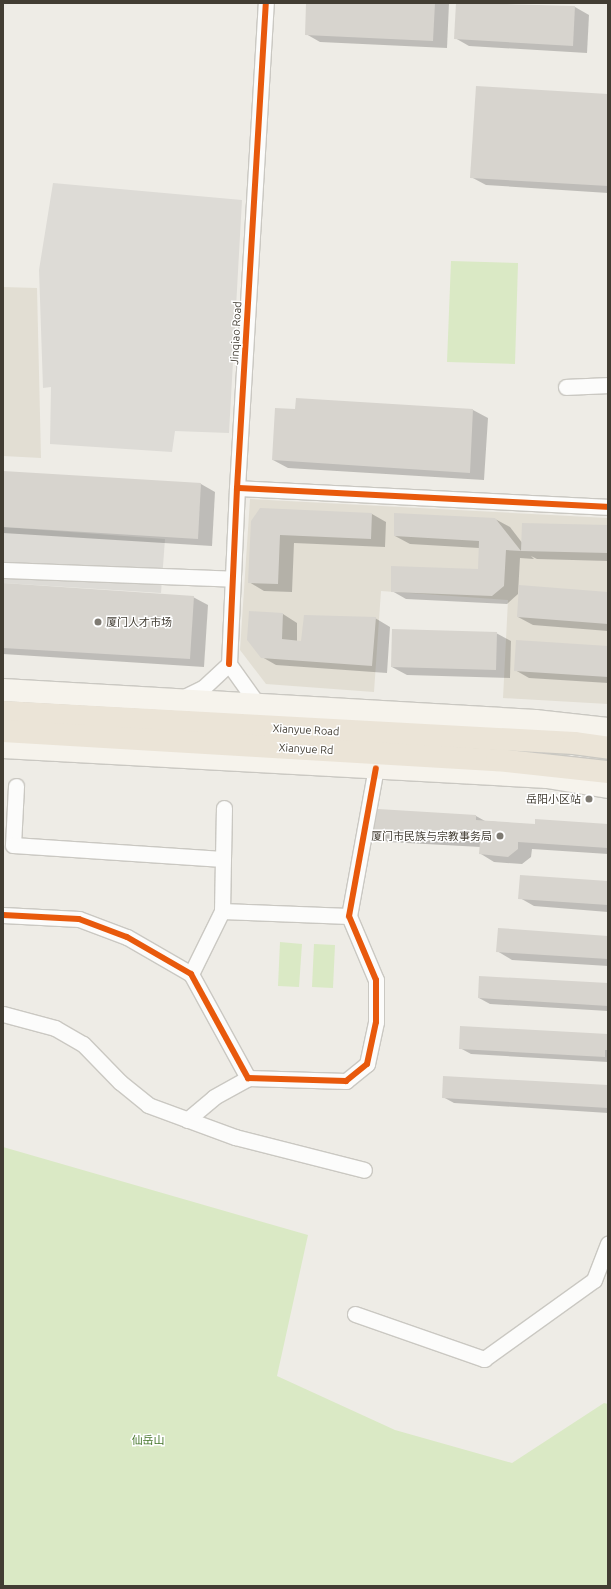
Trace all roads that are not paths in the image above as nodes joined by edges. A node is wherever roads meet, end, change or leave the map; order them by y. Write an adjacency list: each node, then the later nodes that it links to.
1 (266, 3): 4 (street, Jinqiao Road)
2 (608, 385): 3 (street)
3 (566, 387)
4 (237, 488): 5 (street); 7 (street, Jinqiao Road)
5 (608, 507)
6 (3, 570): 7 (street)
7 (233, 579): 8 (street, Jinqiao Road)
8 (229, 664): 10 (street); 11 (street)
9 (3, 690): 10 (main road)
10 (176, 701): 11 (main road)
11 (259, 706): 13 (main road)
12 (3, 712): 16 (highway, Xianyue Road)
13 (608, 729)
14 (3, 731): 18 (highway, Xianyue Rd)
15 (3, 747): 17 (main road)
16 (608, 748)
17 (376, 768): 20 (main road); 25 (street)
18 (608, 772)
19 (16, 786): 22 (street)
20 (608, 787)
21 (224, 808): 22 (street)
22 (223, 859): 23 (street)
23 (222, 911): 25 (street); 26 (street)
24 (3, 915): 26 (street)
25 (349, 916): 28 (street)
26 (191, 974): 28 (street)
27 (3, 1014): 29 (street)
28 (248, 1078): 29 (street)
29 (187, 1120): 30 (street)
30 (364, 1170)
31 (608, 1244): 32 (street)
32 (355, 1314)

